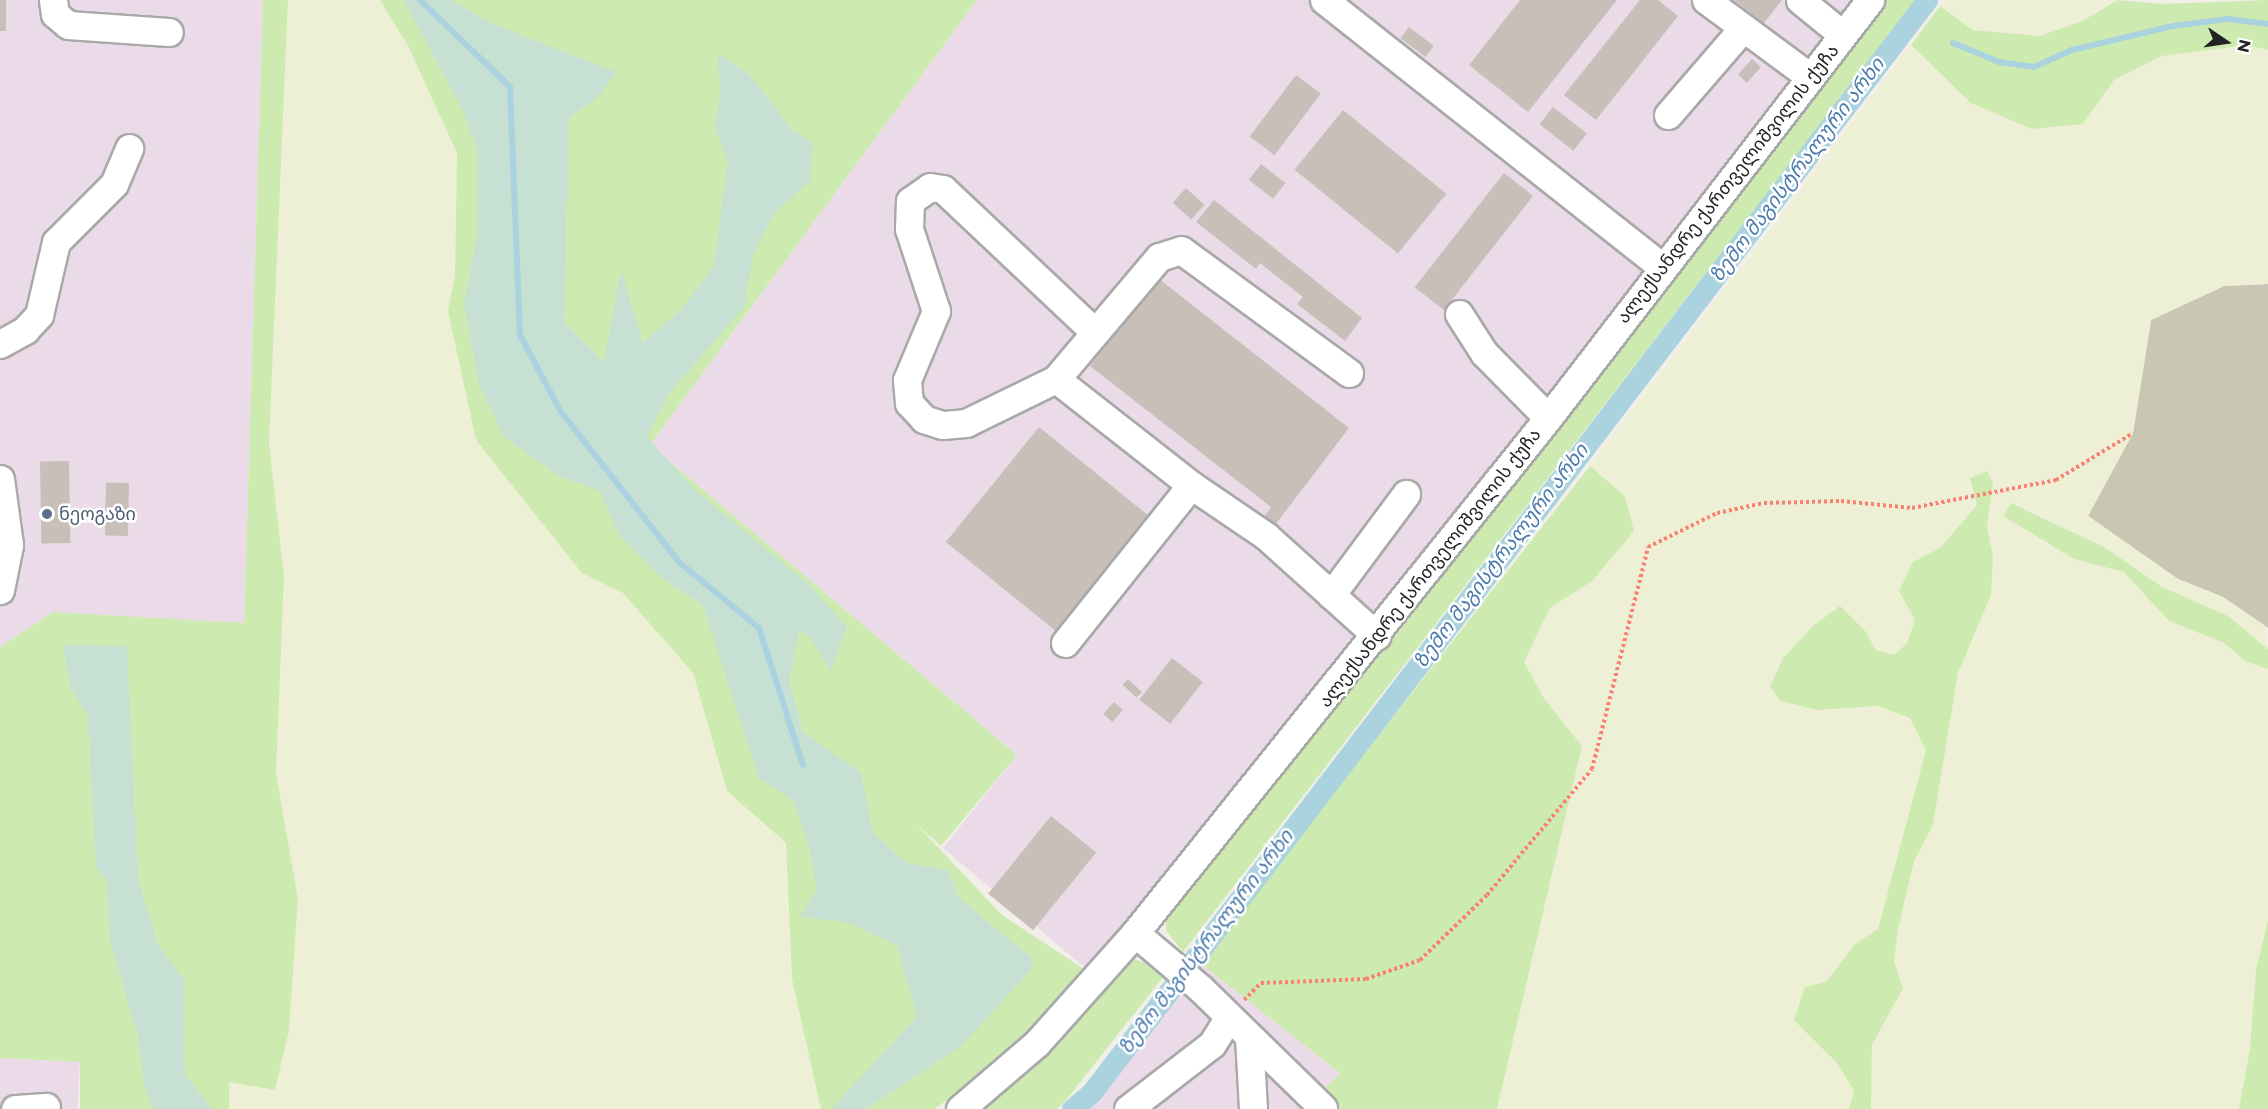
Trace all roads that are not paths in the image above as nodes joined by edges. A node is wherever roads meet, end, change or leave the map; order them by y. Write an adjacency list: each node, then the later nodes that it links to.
1 (53, 0): 7 (street)
2 (1324, 0): 12 (street)
3 (1706, 0): 6 (street)
4 (1800, 0): 8 (street)
5 (1870, 0): 8 (street, ალექსანდრე ქართველიშვილის ქუჩა)
6 (1743, 28): 9 (street); 10 (street)
7 (169, 32)
8 (1843, 35): 9 (street, ალექსანდრე ქართველიშვილის ქუჩა)
9 (1810, 77): 12 (street, ალექსანდრე ქართველიშვილის ქუჩა)
10 (1668, 115)
11 (129, 148): 15 (street)
12 (1663, 267): 18 (street, ალექსანდრე ქართველიშვილის ქუჩა)
13 (1460, 314): 18 (street)
14 (1095, 332): 16 (street); 17 (street); 17 (street)
15 (0, 344)
16 (1349, 373)
17 (1056, 379): 20 (street)
18 (1548, 418): 24 (street, ალექსანდრე ქართველიშვილის ქუჩა)
19 (0, 479): 22 (street)
20 (1191, 485): 23 (street); 25 (street)
21 (1406, 494): 23 (street)
22 (0, 591)
23 (1331, 595): 24 (street)
24 (1377, 636): 26 (street, ალექსანდრე ქართველიშვილის ქუჩა)
25 (1065, 643)
26 (1145, 940): 27 (street); 32 (street, ალექსანდრე ქართველიშვილის ქუჩა)
27 (1229, 1017): 28 (street); 33 (street)
28 (1249, 1037): 30 (street); 34 (street)
29 (46, 1107): 31 (street)
30 (1323, 1108)
31 (15, 1109)
32 (960, 1109)
33 (1128, 1109)
34 (1253, 1109)

